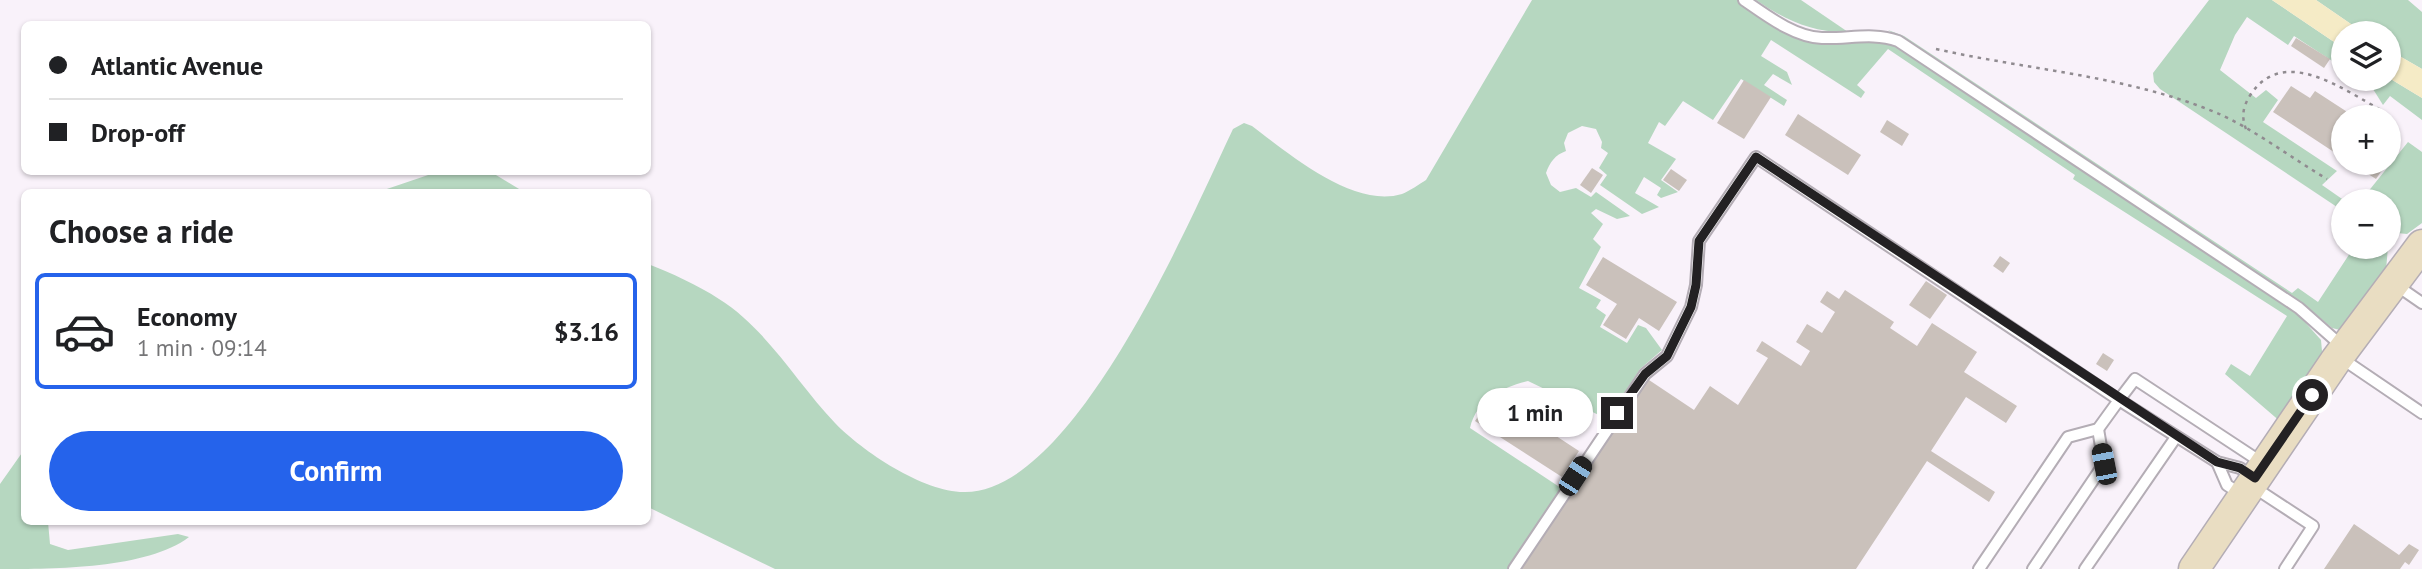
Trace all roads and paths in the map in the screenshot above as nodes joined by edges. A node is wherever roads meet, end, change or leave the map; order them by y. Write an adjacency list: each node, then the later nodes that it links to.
1 (1744, 0): 9 (lane)
2 (1933, 48): 4 (path)
3 (2372, 105): 4 (path)
4 (2247, 131): 5 (path)
5 (2327, 179)
6 (2421, 250): 7 (main road)
7 (2394, 283): 8 (lane); 9 (main road)
8 (2422, 303)
9 (2342, 352): 11 (lane); 15 (main road)
10 (2119, 400): 12 (lane); 13 (lane); 15 (lane); 16 (lane)
11 (2422, 413)
12 (2098, 429): 17 (lane); 18 (lane)
13 (2176, 437): 14 (lane); 19 (lane)
14 (2217, 462): 15 (lane); 15 (lane)
15 (2253, 481): 20 (main road); 21 (lane)
16 (1514, 569)
17 (1979, 569)
18 (2033, 569)
19 (2085, 569)
20 (2194, 569)
21 (2285, 569)

